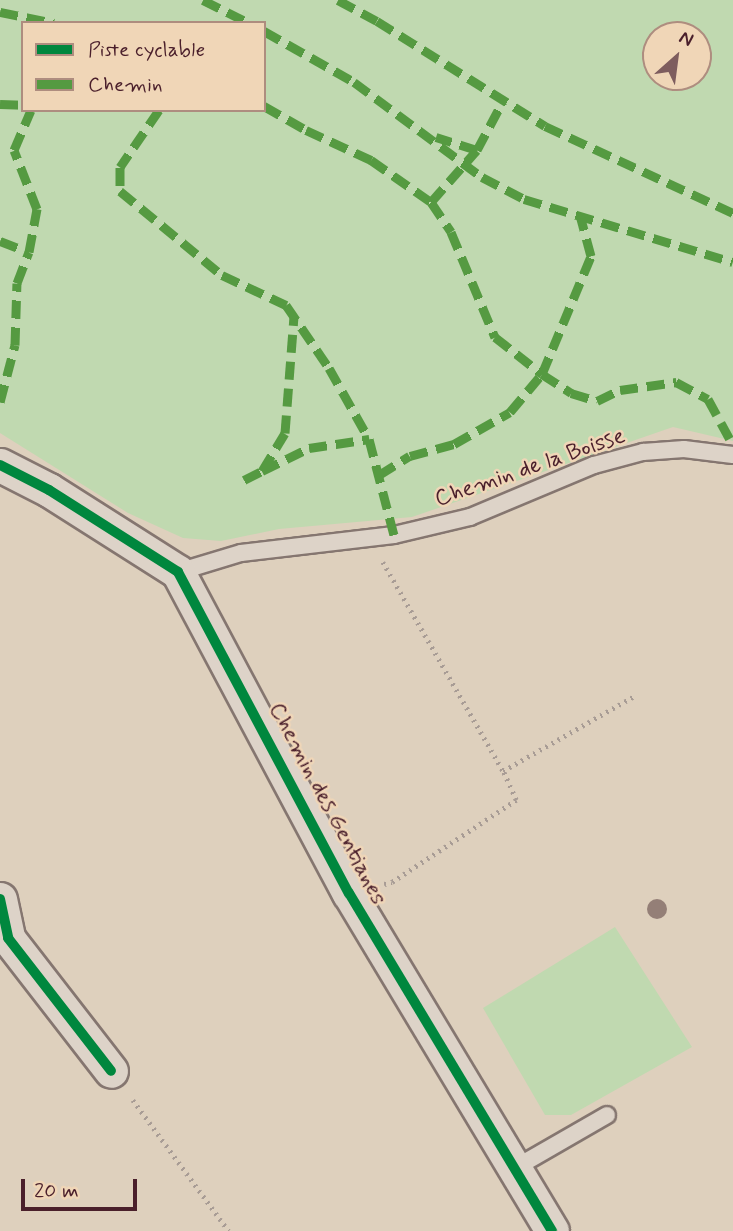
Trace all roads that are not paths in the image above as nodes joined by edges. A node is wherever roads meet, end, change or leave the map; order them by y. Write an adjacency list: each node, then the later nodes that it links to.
1 (733, 455): 3 (lane, Chemin de la Boisse)
2 (0, 465): 3 (street, Chemin des Gentianes)
3 (178, 572): 7 (street, Chemin des Gentianes)
4 (0, 899): 5 (street)
5 (111, 1071)
6 (607, 1115): 7 (lane)
7 (515, 1168): 8 (street, Chemin des Gentianes)
8 (552, 1231)

